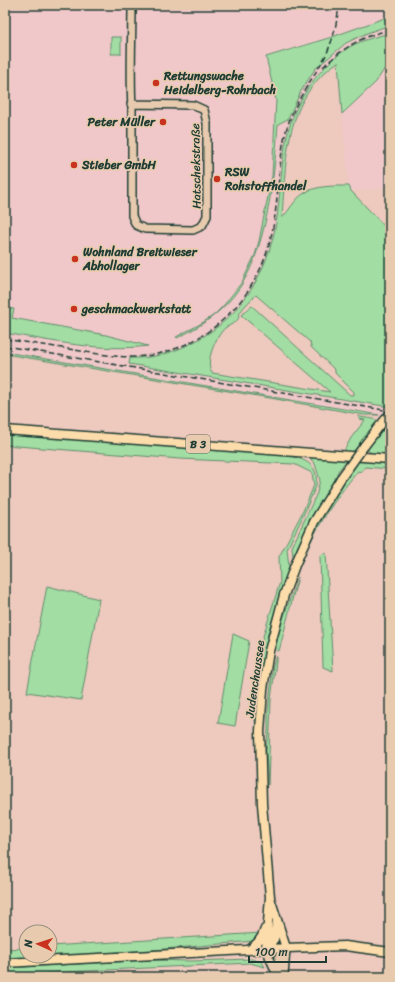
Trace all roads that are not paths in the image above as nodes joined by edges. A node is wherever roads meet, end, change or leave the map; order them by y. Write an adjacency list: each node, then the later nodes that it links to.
1 (132, 5): 2 (street, Hatschekstraße)
2 (132, 104): 2 (street, Hatschekstraße)
3 (390, 414): 6 (main road, Judenchaussee, bridge)
4 (5, 430): 5 (main road, B 3)
5 (390, 459)
6 (270, 897): 7 (main road, Judenchaussee); 8 (main road, Judenchaussee)
7 (268, 920): 10 (main road, Judenchaussee); 11 (main road)
8 (277, 920): 9 (main road, Judenchaussee); 10 (main road)
9 (286, 948): 10 (main road); 12 (main road); 14 (street)
10 (266, 949): 11 (main road); 14 (street)
11 (249, 950): 13 (main road)
12 (390, 952)
13 (5, 963)
14 (279, 977)

